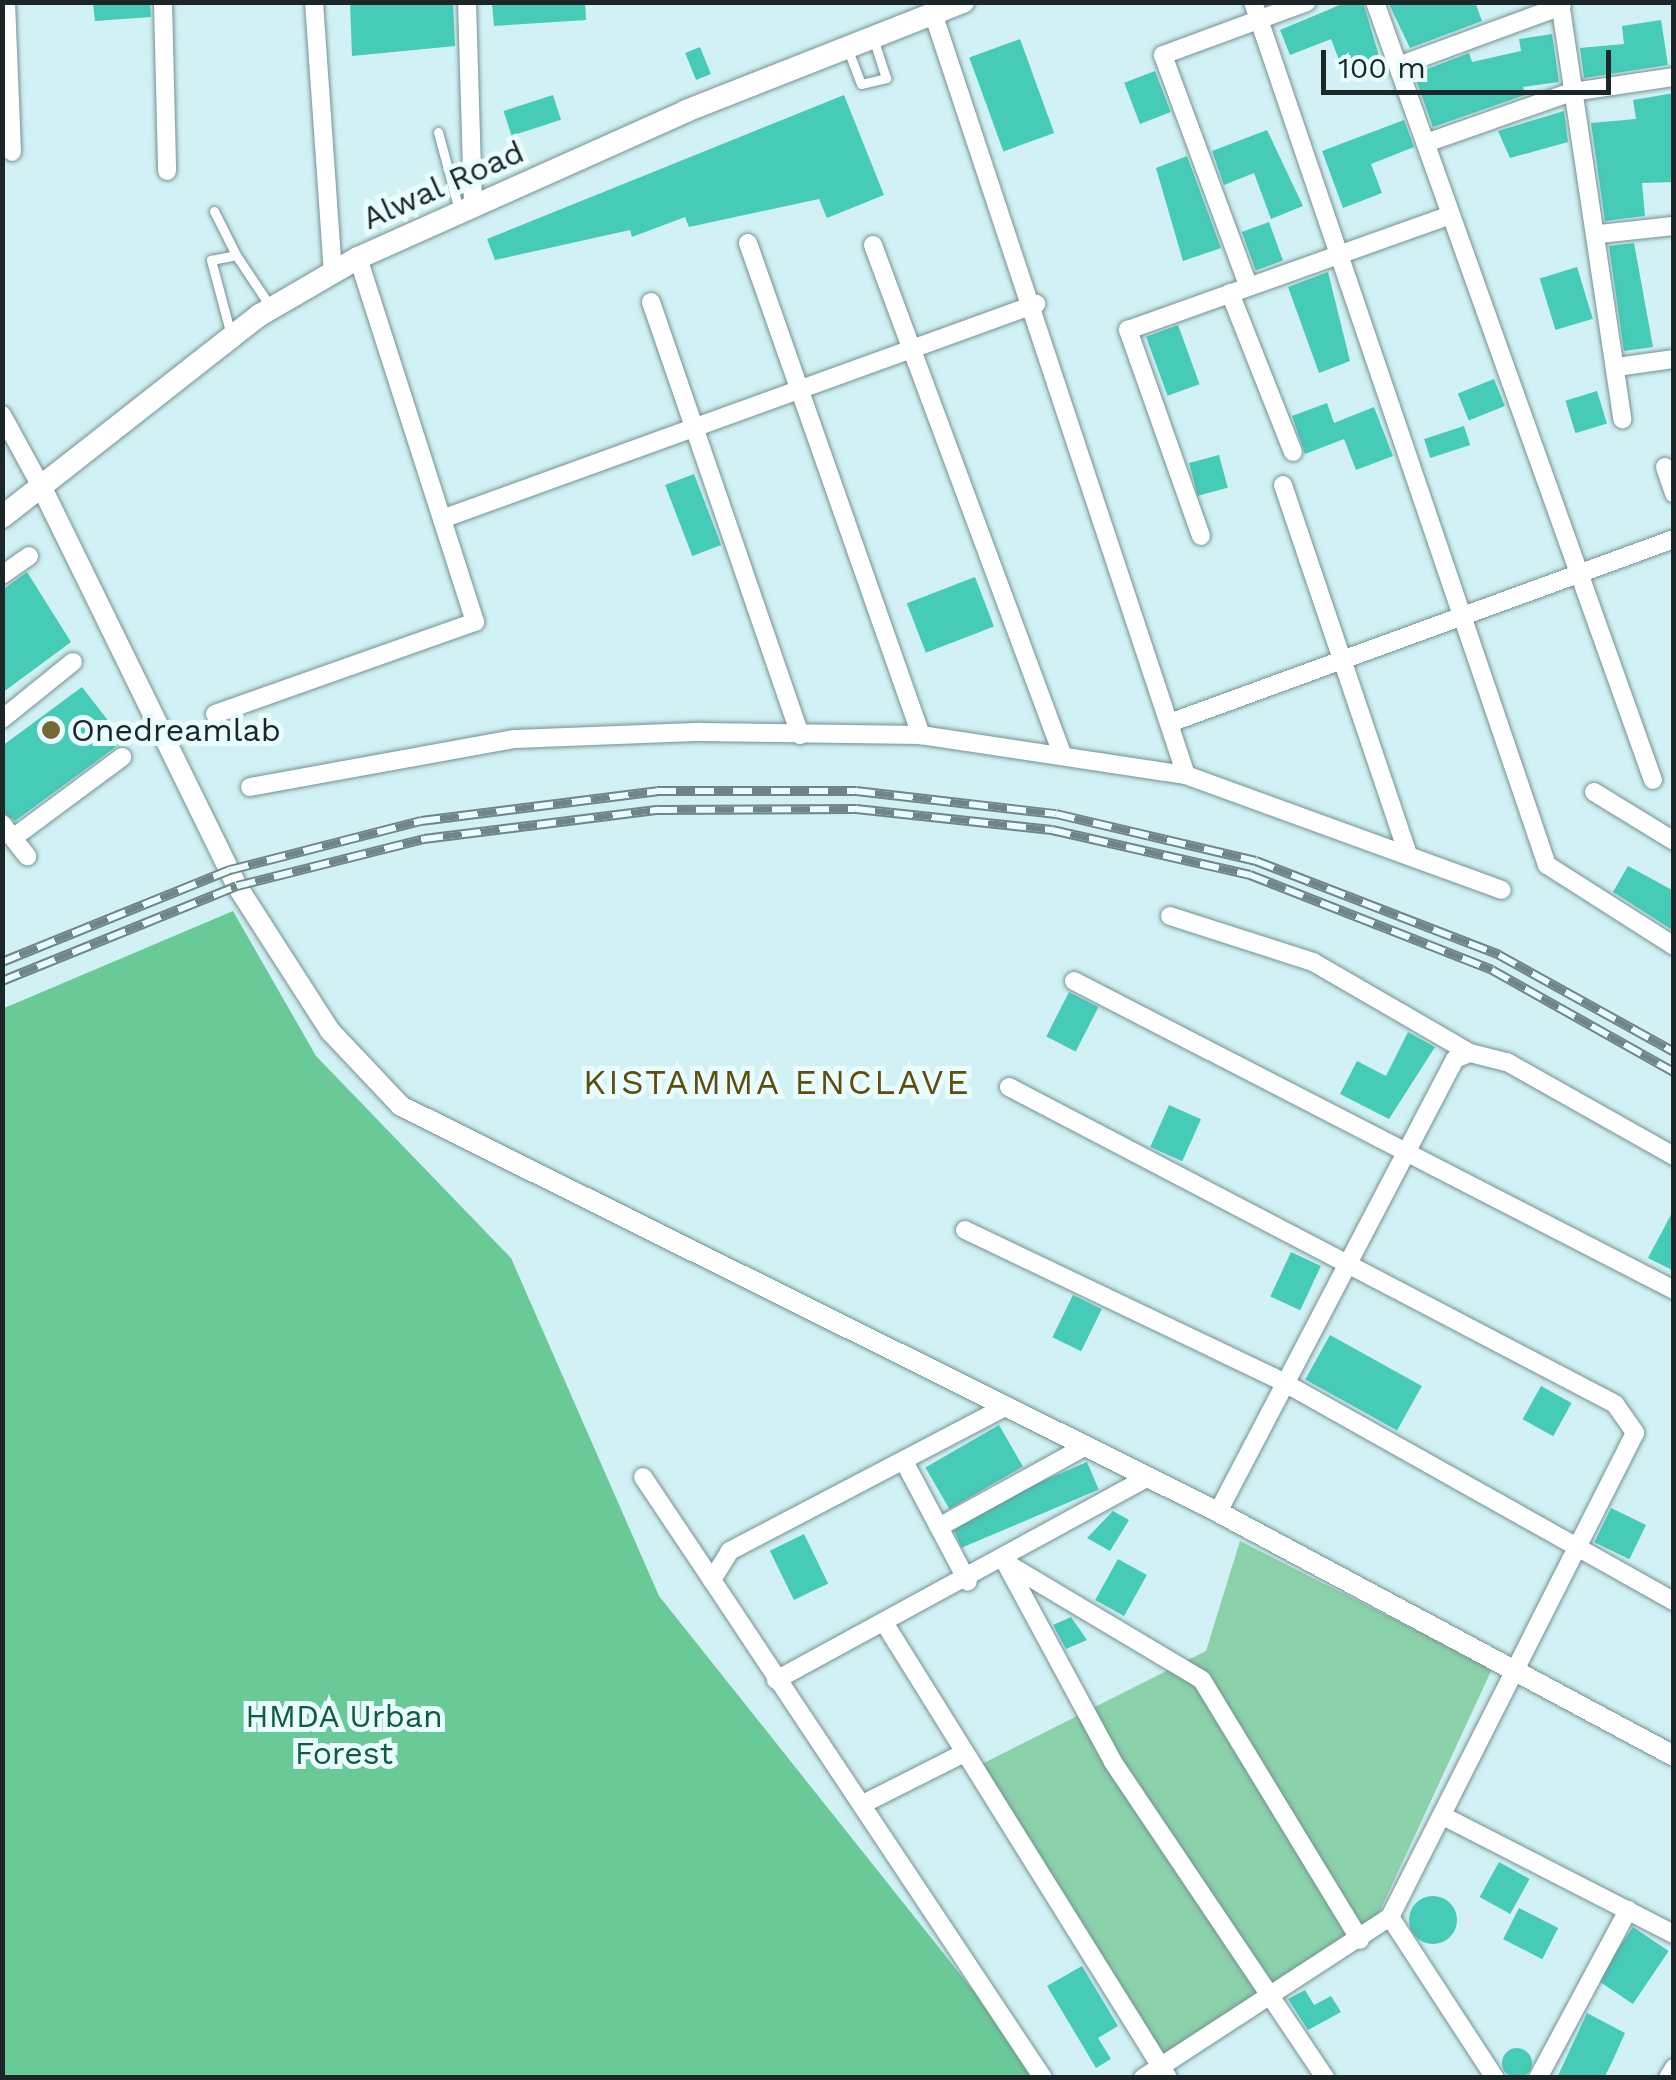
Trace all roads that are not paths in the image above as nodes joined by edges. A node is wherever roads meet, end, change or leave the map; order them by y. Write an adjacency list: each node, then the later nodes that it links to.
1 (6, 2): 19 (street)
2 (163, 2): 20 (street)
3 (314, 2): 31 (street)
4 (468, 2): 21 (street)
5 (962, 2): 10 (main road, Alwal Road)
6 (1254, 2): 11 (street)
7 (1308, 2): 11 (street)
8 (1375, 2): 14 (street)
9 (1561, 4): 14 (street); 16 (street)
10 (933, 13): 12 (main road, Alwal Road); 35 (street)
11 (1260, 21): 28 (street); 32 (street)
12 (873, 37): 13 (main road, Alwal Road); 13 (lane)
13 (847, 48): 21 (main road, Alwal Road)
14 (1401, 65): 18 (street)
15 (1674, 77): 16 (street)
16 (1572, 92): 18 (street); 25 (street)
17 (438, 132): 21 (lane)
18 (1426, 143): 23 (street)
19 (12, 152)
20 (168, 171)
21 (466, 207): 30 (main road, Alwal Road)
22 (214, 211): 29 (lane)
23 (1450, 216): 28 (street); 55 (street)
24 (1674, 226): 25 (street)
25 (1600, 234): 40 (street)
26 (748, 243): 41 (street)
27 (873, 246): 38 (street)
28 (1346, 252): 32 (street); 57 (street)
29 (236, 255): 36 (lane); 37 (lane)
30 (358, 258): 31 (main road, Alwal Road); 51 (street)
31 (333, 272): 36 (main road, Alwal Road)
32 (1248, 285): 33 (street)
33 (1230, 293): 45 (street); 52 (street)
34 (650, 302): 44 (street)
35 (1036, 304): 38 (street); 62 (street)
36 (271, 308): 37 (main road, Alwal Road)
37 (232, 338): 48 (main road, Alwal Road)
38 (913, 348): 41 (street); 65 (street)
39 (1674, 358): 40 (street)
40 (1618, 367): 43 (street)
41 (803, 388): 44 (street); 64 (street)
42 (2, 414): 48 (street)
43 (1622, 419)
44 (695, 428): 51 (street); 63 (street)
45 (1293, 452)
46 (1665, 467): 49 (street)
47 (1283, 485): 58 (street)
48 (42, 488): 50 (main road, Alwal Road); 87 (street)
49 (1674, 493)
50 (2, 517)
51 (442, 519): 60 (street)
52 (1201, 536)
53 (1674, 538): 55 (street)
54 (29, 556): 56 (street)
55 (1586, 574): 57 (street); 68 (street)
56 (2, 575)
57 (1470, 616): 58 (street); 77 (street)
58 (1343, 658): 62 (street); 73 (street)
59 (73, 662): 61 (street)
60 (215, 714)
61 (2, 720)
62 (1175, 721): 67 (street)
63 (800, 735): 64 (street); 69 (street)
64 (921, 735): 65 (street)
65 (1060, 750): 67 (street)
66 (122, 758): 71 (street)
67 (1186, 775): 73 (street)
68 (1653, 780)
69 (250, 787)
70 (1594, 792): 72 (street)
71 (8, 831): 74 (street)
72 (1674, 841)
73 (1407, 852): 75 (street)
74 (27, 856)
75 (1502, 890)
76 (1170, 916): 79 (street)
77 (1674, 946)
78 (1074, 982): 81 (street)
79 (1470, 1052): 81 (street); 82 (street)
80 (1009, 1086): 84 (street)
81 (1402, 1153): 84 (street); 85 (street)
82 (1674, 1156)
83 (965, 1230): 86 (street)
84 (1344, 1264): 86 (street); 94 (street)
85 (1674, 1290)
86 (1282, 1382): 92 (street); 94 (street)
87 (1007, 1406): 88 (street); 89 (street)
88 (1084, 1447): 91 (street); 93 (street)
89 (906, 1466): 93 (street); 96 (street)
90 (643, 1477): 96 (street)
91 (1145, 1479): 92 (street); 95 (street)
92 (1218, 1512): 100 (street)
93 (939, 1527): 97 (street)
94 (1577, 1550): 98 (street); 100 (street)
95 (1005, 1562): 97 (street); 109 (street); 110 (street)
96 (712, 1580): 101 (street)
97 (968, 1582): 99 (street)
98 (1674, 1601)
99 (885, 1624): 101 (street); 102 (street)
100 (1516, 1671): 103 (street); 105 (street)
101 (776, 1680): 104 (street)
102 (962, 1754): 104 (street); 112 (street)
103 (1674, 1756)
104 (865, 1803): 113 (street)
105 (1443, 1816): 106 (street); 107 (street)
106 (1628, 1910): 108 (street); 117 (street)
107 (1390, 1918): 109 (street); 116 (street)
108 (1674, 1934)
109 (1360, 1940): 110 (street)
110 (1277, 1996): 112 (street); 115 (street)
111 (1674, 2068): 118 (street)
112 (1165, 2072): 114 (street)
113 (1043, 2078)
114 (1143, 2078)
115 (1325, 2078)
116 (1495, 2078)
117 (1538, 2078)
118 (1668, 2078)

